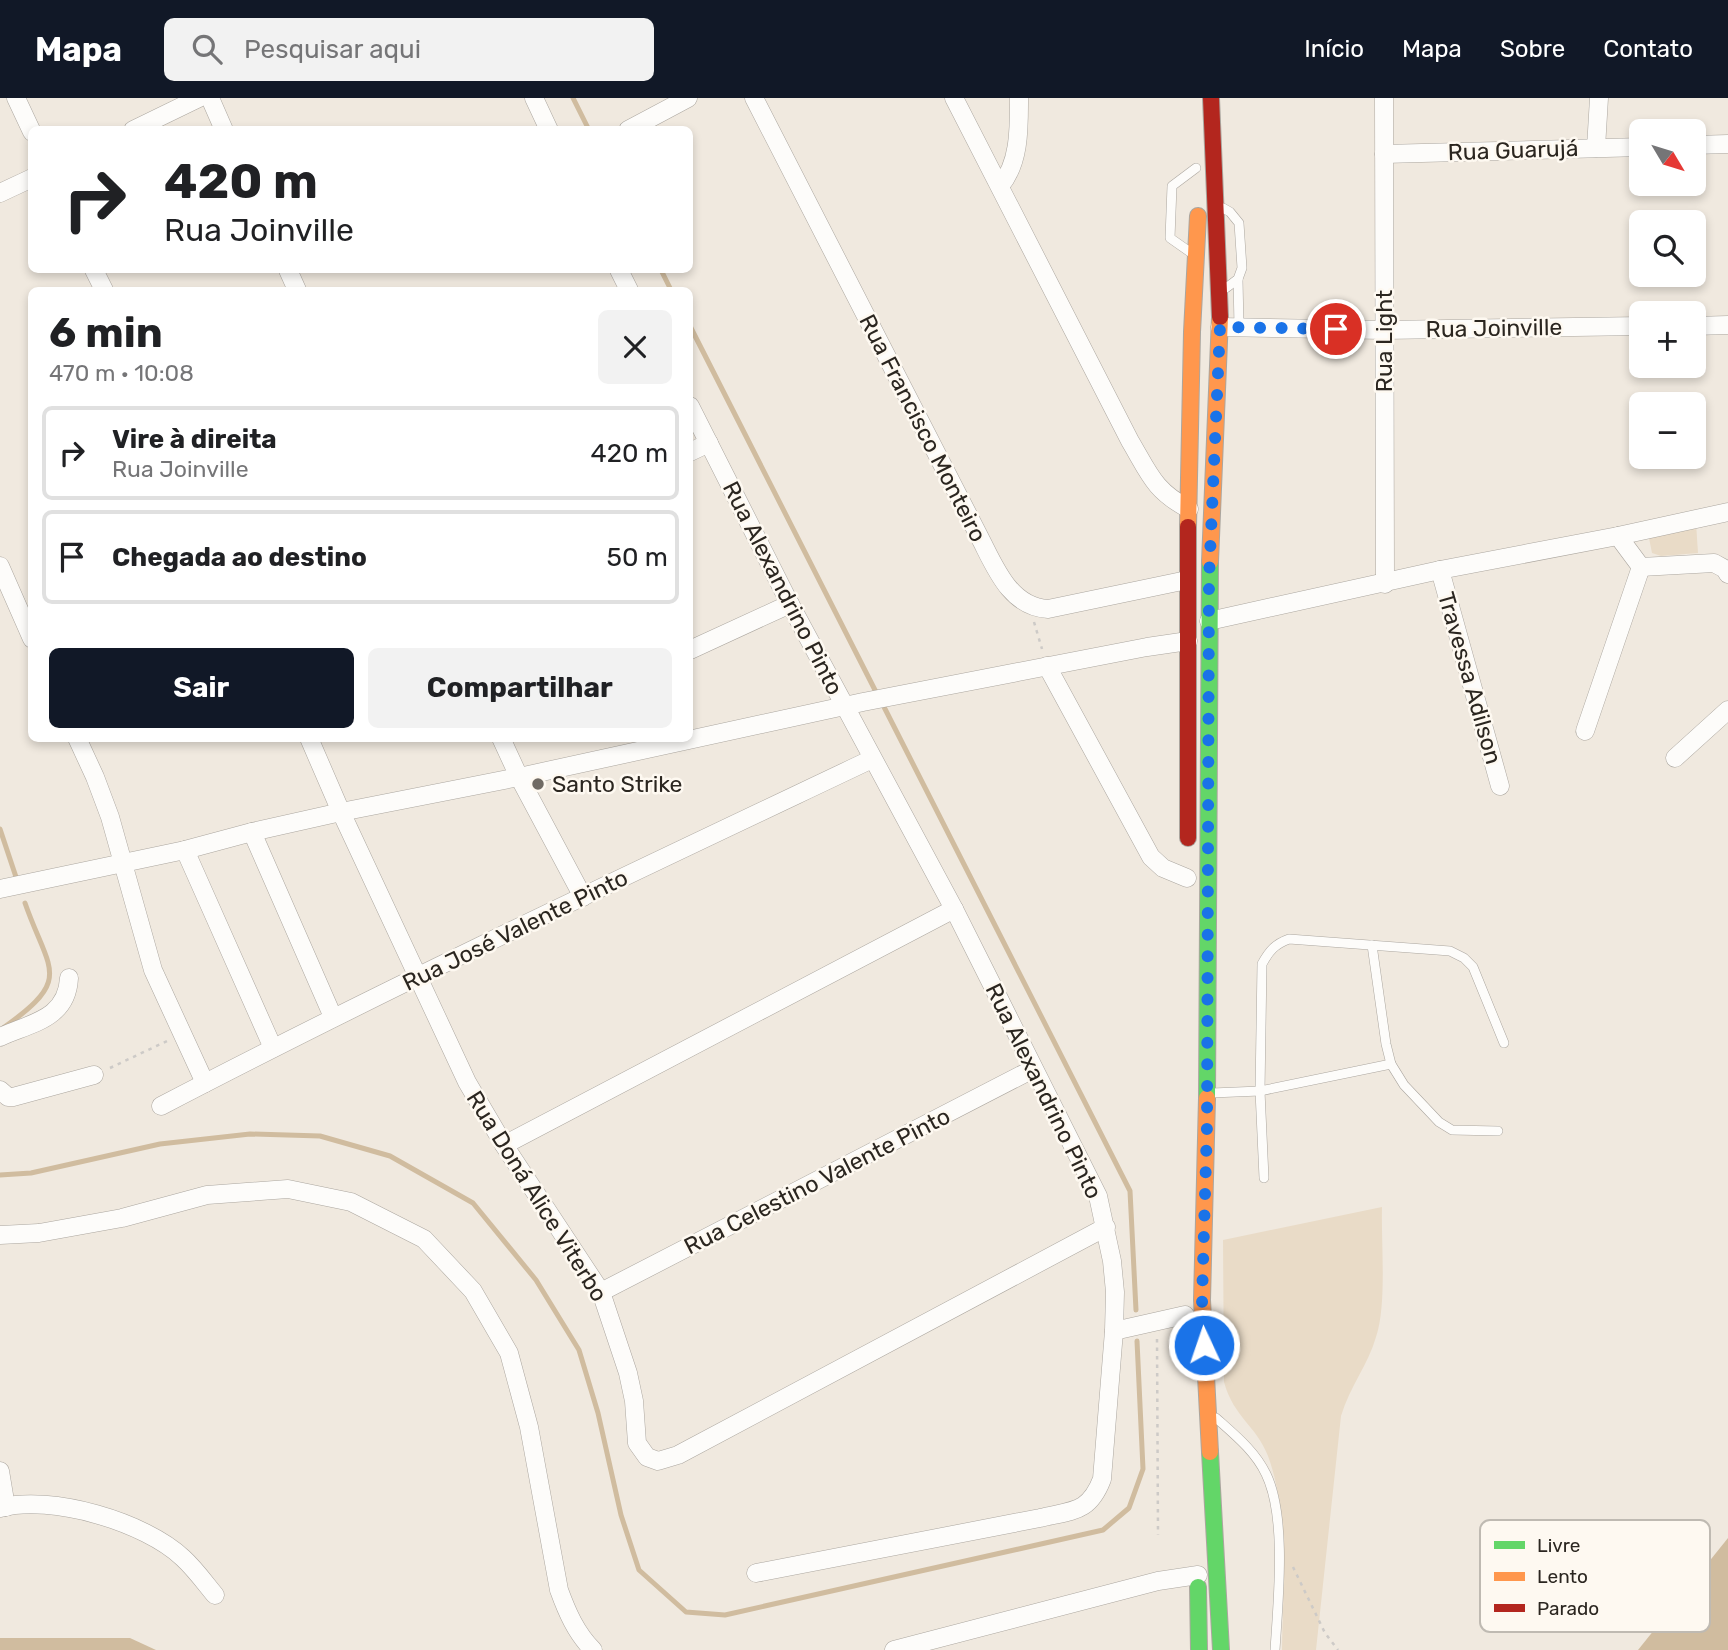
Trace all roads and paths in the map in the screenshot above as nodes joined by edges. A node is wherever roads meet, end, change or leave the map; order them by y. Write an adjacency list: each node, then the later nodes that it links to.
1 (16, 98): 13 (street)
2 (199, 98): 14 (street)
3 (210, 98): 15 (street)
4 (534, 98): 16 (street)
5 (688, 98): 17 (street)
6 (754, 98): 52 (street, Rua Francisco Monteiro)
7 (954, 98): 26 (street)
8 (1019, 98): 26 (street)
9 (1211, 98): 27 (main road)
10 (1384, 98): 23 (street, Rua Light)
11 (1599, 98): 22 (street)
12 (1196, 110): 18 (main road)
13 (29, 126)
14 (141, 126)
15 (222, 126)
16 (547, 126)
17 (636, 126)
18 (1196, 133)
19 (1728, 144): 20 (street)
20 (1706, 145)
21 (1629, 147): 22 (street, Rua Guarujá)
22 (1596, 148): 23 (street, Rua Guarujá)
23 (1384, 154): 38 (street, Rua Light)
24 (1196, 162): 27 (main road); 30 (lane)
25 (28, 180): 28 (street)
26 (1000, 186): 42 (street)
27 (1204, 190): 29 (main road); 30 (main road)
28 (0, 193)
29 (1216, 204): 31 (lane); 32 (main road)
30 (1197, 257): 42 (main road)
31 (1238, 279): 32 (lane); 37 (lane)
32 (1219, 293): 36 (main road)
33 (1728, 325): 35 (street)
34 (1629, 326): 38 (street, Rua Joinville)
35 (1706, 326)
36 (1220, 327): 37 (street, Rua Joinville); 53 (main road)
37 (1239, 327): 38 (street, Rua Joinville)
38 (1384, 330): 50 (street, Rua Light)
39 (693, 412): 40 (street, Rua Alexandrino Pinto)
40 (709, 443): 41 (street); 51 (street, Rua Alexandrino Pinto)
41 (693, 451)
42 (1189, 509): 49 (main road)
43 (1728, 512): 44 (street)
44 (1618, 536): 46 (street); 47 (street)
45 (0, 566): 54 (street)
46 (1641, 567): 48 (street); 60 (street)
47 (1440, 570): 50 (street); 69 (street, Travessa Adilson)
48 (1728, 574)
49 (1187, 580): 52 (street); 55 (main road)
50 (1385, 584): 53 (street)
51 (790, 604): 56 (street); 58 (street, Rua Alexandrino Pinto)
52 (1030, 606): 57 (path)
53 (1209, 621): 92 (main road)
54 (28, 630)
55 (1188, 641): 57 (street); 74 (main road)
56 (693, 649)
57 (1047, 666): 58 (street); 74 (street)
58 (844, 706): 61 (street); 67 (street, Rua Alexandrino Pinto)
59 (1728, 709): 66 (street)
60 (1585, 731)
61 (693, 739)
62 (79, 742): 73 (street)
63 (311, 742): 70 (street, Rua Doná Alice Viterbo)
64 (503, 742): 68 (street)
65 (679, 742): 68 (street)
66 (1675, 758)
67 (872, 759): 76 (street, Rua José Valente Pinto); 77 (street, Rua Alexandrino Pinto)
68 (519, 777): 70 (street); 76 (street)
69 (1500, 786)
70 (341, 812): 71 (street); 79 (street, Rua Doná Alice Viterbo)
71 (252, 832): 72 (street); 81 (street)
72 (185, 850): 73 (street); 85 (street)
73 (122, 863): 75 (street); 82 (street)
74 (1188, 872)
75 (0, 889)
76 (583, 897): 79 (street, Rua José Valente Pinto)
77 (954, 909): 87 (street, Rua Alexandrino Pinto); 95 (street)
78 (1372, 945): 84 (lane); 86 (lane); 91 (lane)
79 (416, 976): 81 (street, Rua José Valente Pinto); 95 (street, Rua Doná Alice Viterbo)
80 (69, 978): 83 (street)
81 (333, 1017): 85 (street, Rua José Valente Pinto)
82 (181, 1035): 88 (path); 89 (street)
83 (0, 1037)
84 (1504, 1043)
85 (272, 1048): 89 (street, Rua José Valente Pinto)
86 (1391, 1064): 91 (lane); 94 (lane)
87 (1033, 1069): 97 (street, Rua Alexandrino Pinto); 99 (street, Rua Celestino Valente Pinto)
88 (94, 1075): 90 (street)
89 (205, 1083): 93 (street, Rua José Valente Pinto)
90 (0, 1090)
91 (1260, 1091): 92 (lane); 96 (lane)
92 (1207, 1093): 104 (main road)
93 (161, 1106)
94 (1499, 1131)
95 (504, 1145): 99 (street, Rua Doná Alice Viterbo)
96 (1264, 1178)
97 (1106, 1227): 99 (street, Rua Doná Alice Viterbo); 102 (street, Rua Alexandrino Pinto)
98 (0, 1235): 112 (street)
99 (601, 1292)
100 (1185, 1309): 101 (street); 103 (main road)
101 (1156, 1321): 102 (street); 107 (path)
102 (1114, 1331): 110 (street, Rua Alexandrino Pinto)
103 (1185, 1335)
104 (1207, 1410): 108 (lane); 115 (main road)
105 (0, 1471): 106 (street)
106 (3, 1508): 111 (street)
107 (1158, 1535)
108 (1278, 1538): 116 (lane); 117 (path)
109 (1198, 1569): 113 (street); 114 (main road)
110 (756, 1573)
111 (215, 1595)
112 (593, 1650)
113 (894, 1650)
114 (1199, 1650)
115 (1221, 1650)
116 (1275, 1650)
117 (1339, 1650)

